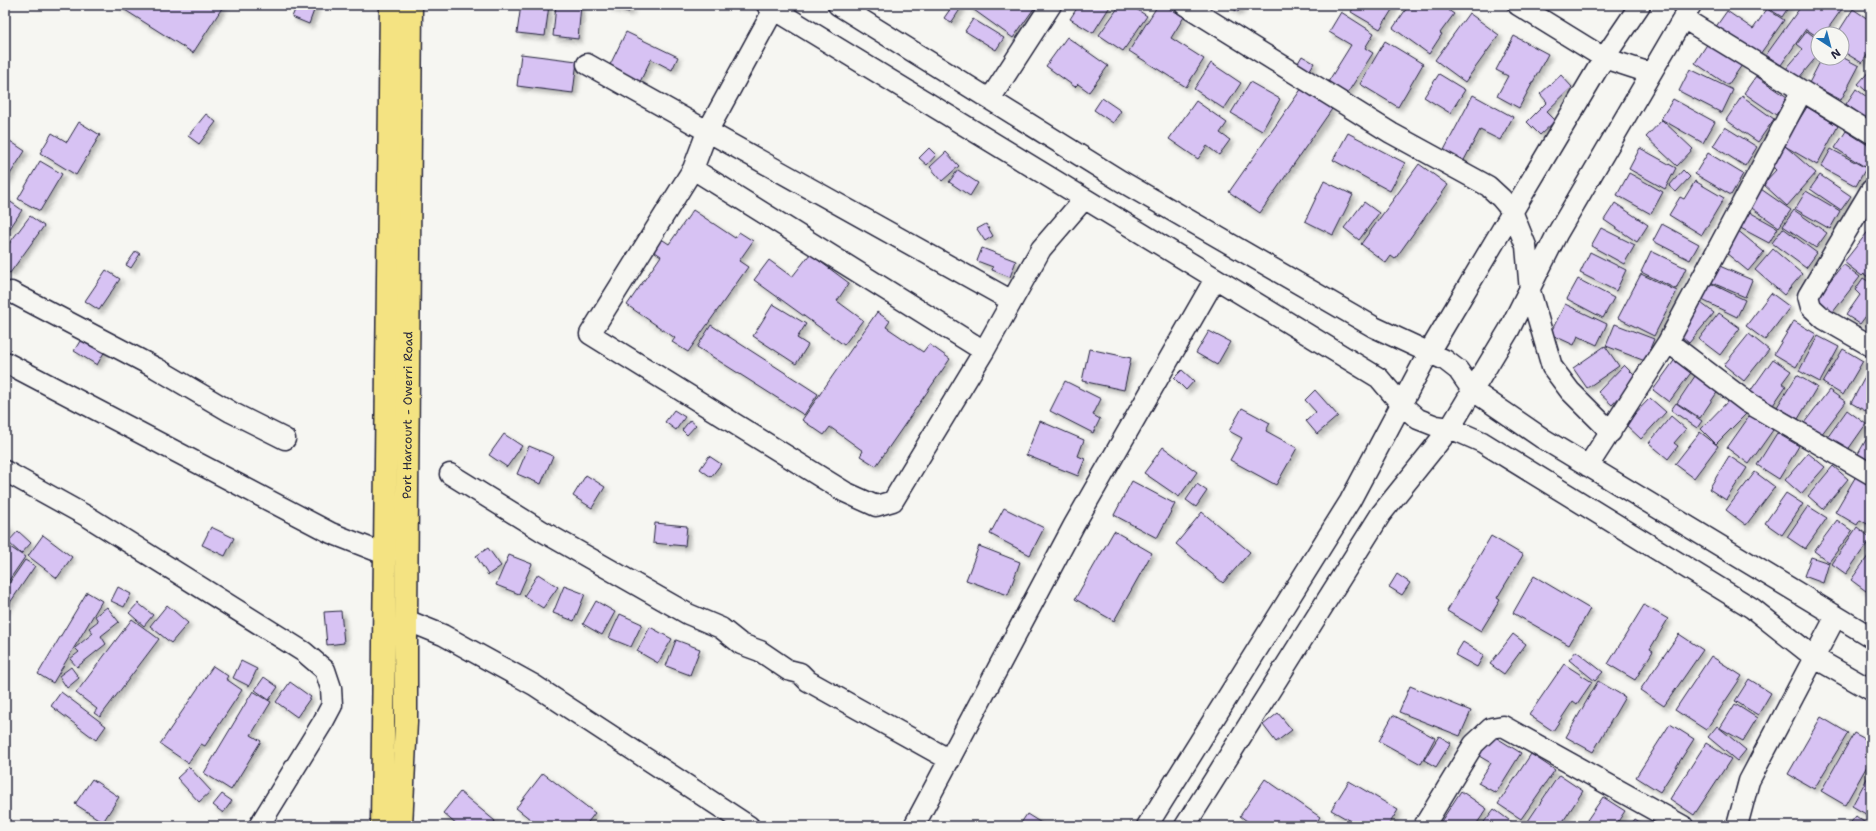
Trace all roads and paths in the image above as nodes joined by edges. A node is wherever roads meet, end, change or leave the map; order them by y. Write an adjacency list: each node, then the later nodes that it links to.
1 (391, 5): 40 (main road, Port Harcourt - Owerri Road)
2 (411, 5): 42 (main road, Port Harcourt - Owerri Road)
3 (838, 5): 14 (street)
4 (1051, 5): 14 (street)
5 (1185, 5): 20 (street)
6 (1518, 5): 10 (street)
7 (1640, 5): 10 (street)
8 (770, 7): 15 (street); 19 (street)
9 (1687, 11): 12 (street); 13 (street)
10 (1604, 58): 12 (street); 20 (street)
11 (587, 64): 15 (street)
12 (1650, 73): 23 (street)
13 (1802, 91): 16 (street); 26 (street)
14 (990, 99): 29 (street)
15 (707, 132): 17 (street); 25 (street)
16 (1871, 133)
17 (693, 169): 28 (street); 28 (street)
18 (1871, 190): 21 (street)
19 (1084, 199): 22 (street); 25 (street)
20 (1512, 211): 23 (street); 29 (street)
21 (1864, 216): 27 (street)
22 (1215, 278): 32 (street); 46 (street)
23 (1530, 290): 31 (street); 34 (street)
24 (7, 297): 35 (street)
25 (1012, 301): 28 (street)
26 (1668, 342): 34 (street); 39 (street)
27 (1871, 346)
28 (984, 351)
29 (1429, 352): 31 (street); 32 (street)
30 (5, 362): 40 (street)
31 (1472, 390): 33 (street); 36 (street)
32 (1401, 404): 33 (street); 52 (street)
33 (1450, 428): 44 (street); 53 (street)
34 (1611, 432): 36 (street)
35 (285, 439)
36 (1588, 466): 41 (street)
37 (5, 471): 48 (street)
38 (450, 474): 46 (street)
39 (1871, 474)
40 (387, 555): 49 (main road, Port Harcourt - Owerri Road)
41 (1836, 616): 43 (street); 44 (street)
42 (406, 620): 47 (street); 50 (main road, Port Harcourt - Owerri Road)
43 (1871, 637)
44 (1815, 658): 45 (street); 56 (street)
45 (1871, 690)
46 (950, 760): 51 (street)
47 (740, 824)
48 (259, 826)
49 (382, 826)
50 (401, 826)
51 (914, 826)
52 (1147, 826)
53 (1185, 826)
54 (1424, 826): 55 (street)
55 (1683, 826)
56 (1737, 826)

